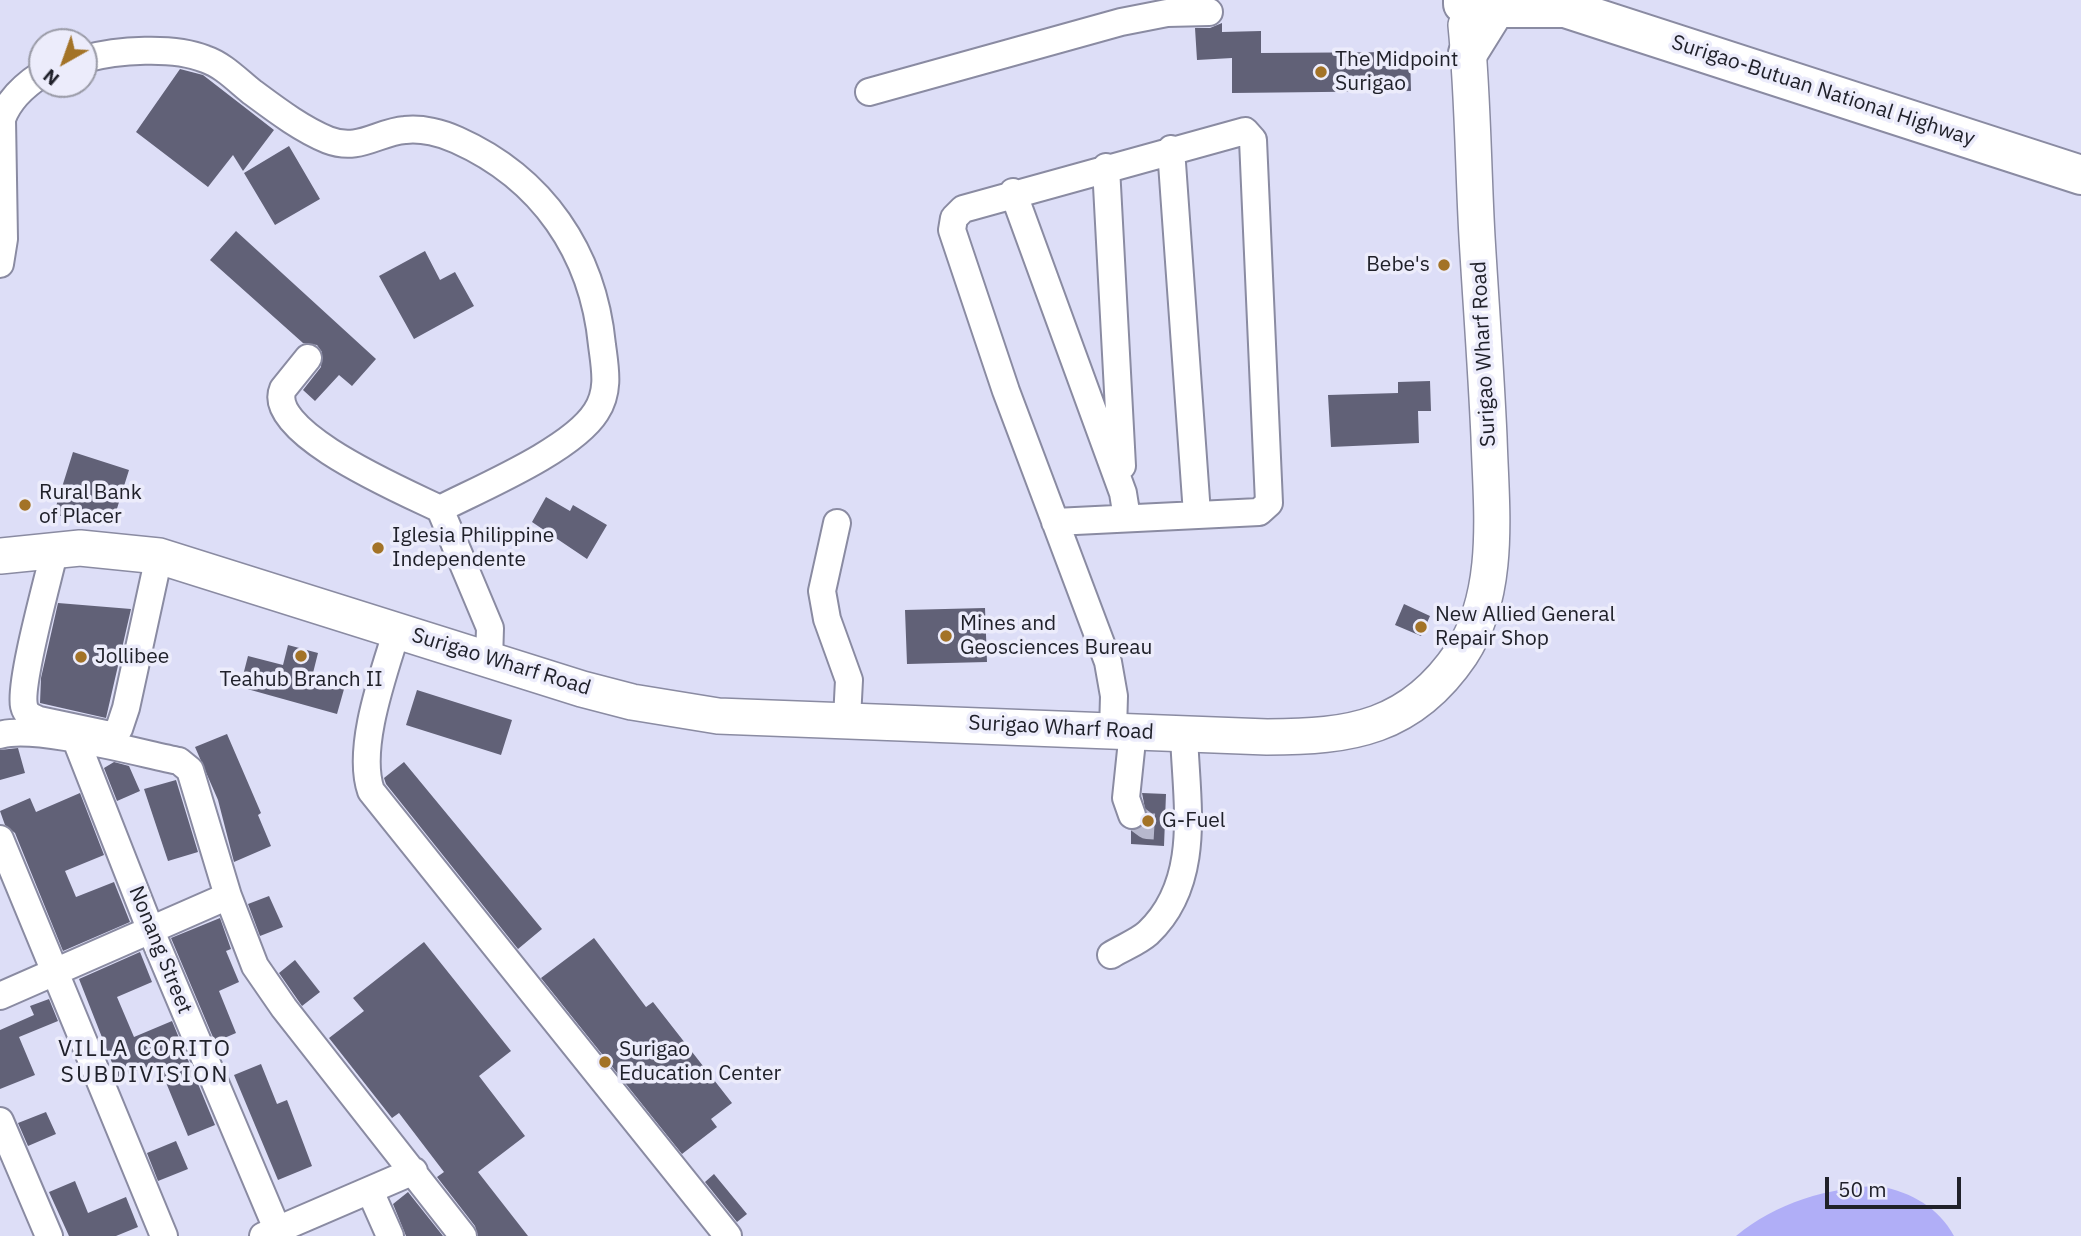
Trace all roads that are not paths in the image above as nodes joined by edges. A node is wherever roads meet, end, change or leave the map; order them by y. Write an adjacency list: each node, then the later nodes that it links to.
1 (1467, 3): 2 (highway, Surigao-Butuan National Highway); 5 (highway)
2 (1558, 4): 11 (highway, Surigao-Butuan National Highway)
3 (1121, 11): 4 (street); 8 (street)
4 (1209, 12)
5 (1468, 53): 28 (main road, Surigao Wharf Road)
6 (98, 57): 16 (street)
7 (28, 86): 13 (street)
8 (869, 92)
9 (1171, 149): 10 (street); 17 (street); 17 (street)
10 (1106, 167): 12 (street); 15 (street)
11 (2081, 174)
12 (1013, 192): 15 (street); 18 (street)
13 (0, 264)
14 (308, 358): 16 (street)
15 (1125, 506): 17 (street); 18 (street)
16 (440, 509): 24 (street)
17 (1197, 514)
18 (1055, 522): 26 (street)
19 (837, 523): 25 (street)
20 (55, 549): 21 (main road, Surigao Wharf Road); 22 (main road, Surigao Wharf Road); 22 (street)
21 (0, 556)
22 (159, 556): 23 (main road, Surigao Wharf Road)
23 (397, 630): 24 (main road, Surigao Wharf Road); 45 (street)
24 (489, 660): 25 (main road, Surigao Wharf Road)
25 (847, 719): 26 (main road, Surigao Wharf Road)
26 (1123, 731): 28 (main road, Surigao Wharf Road); 30 (street)
27 (0, 734): 29 (street)
28 (1184, 734): 34 (street)
29 (76, 740): 32 (street); 33 (street, Nonang Street)
30 (1132, 815)
31 (0, 839): 35 (street)
32 (228, 896): 33 (street); 38 (street)
33 (151, 931): 35 (street); 40 (street, Nonang Street)
34 (1111, 955)
35 (57, 973): 36 (street); 42 (street)
36 (0, 996)
37 (0, 1121): 41 (street)
38 (414, 1171): 39 (street); 44 (street)
39 (370, 1191): 40 (street); 43 (street)
40 (274, 1234)
41 (49, 1236)
42 (164, 1236)
43 (390, 1236)
44 (463, 1236)
45 (728, 1236)

